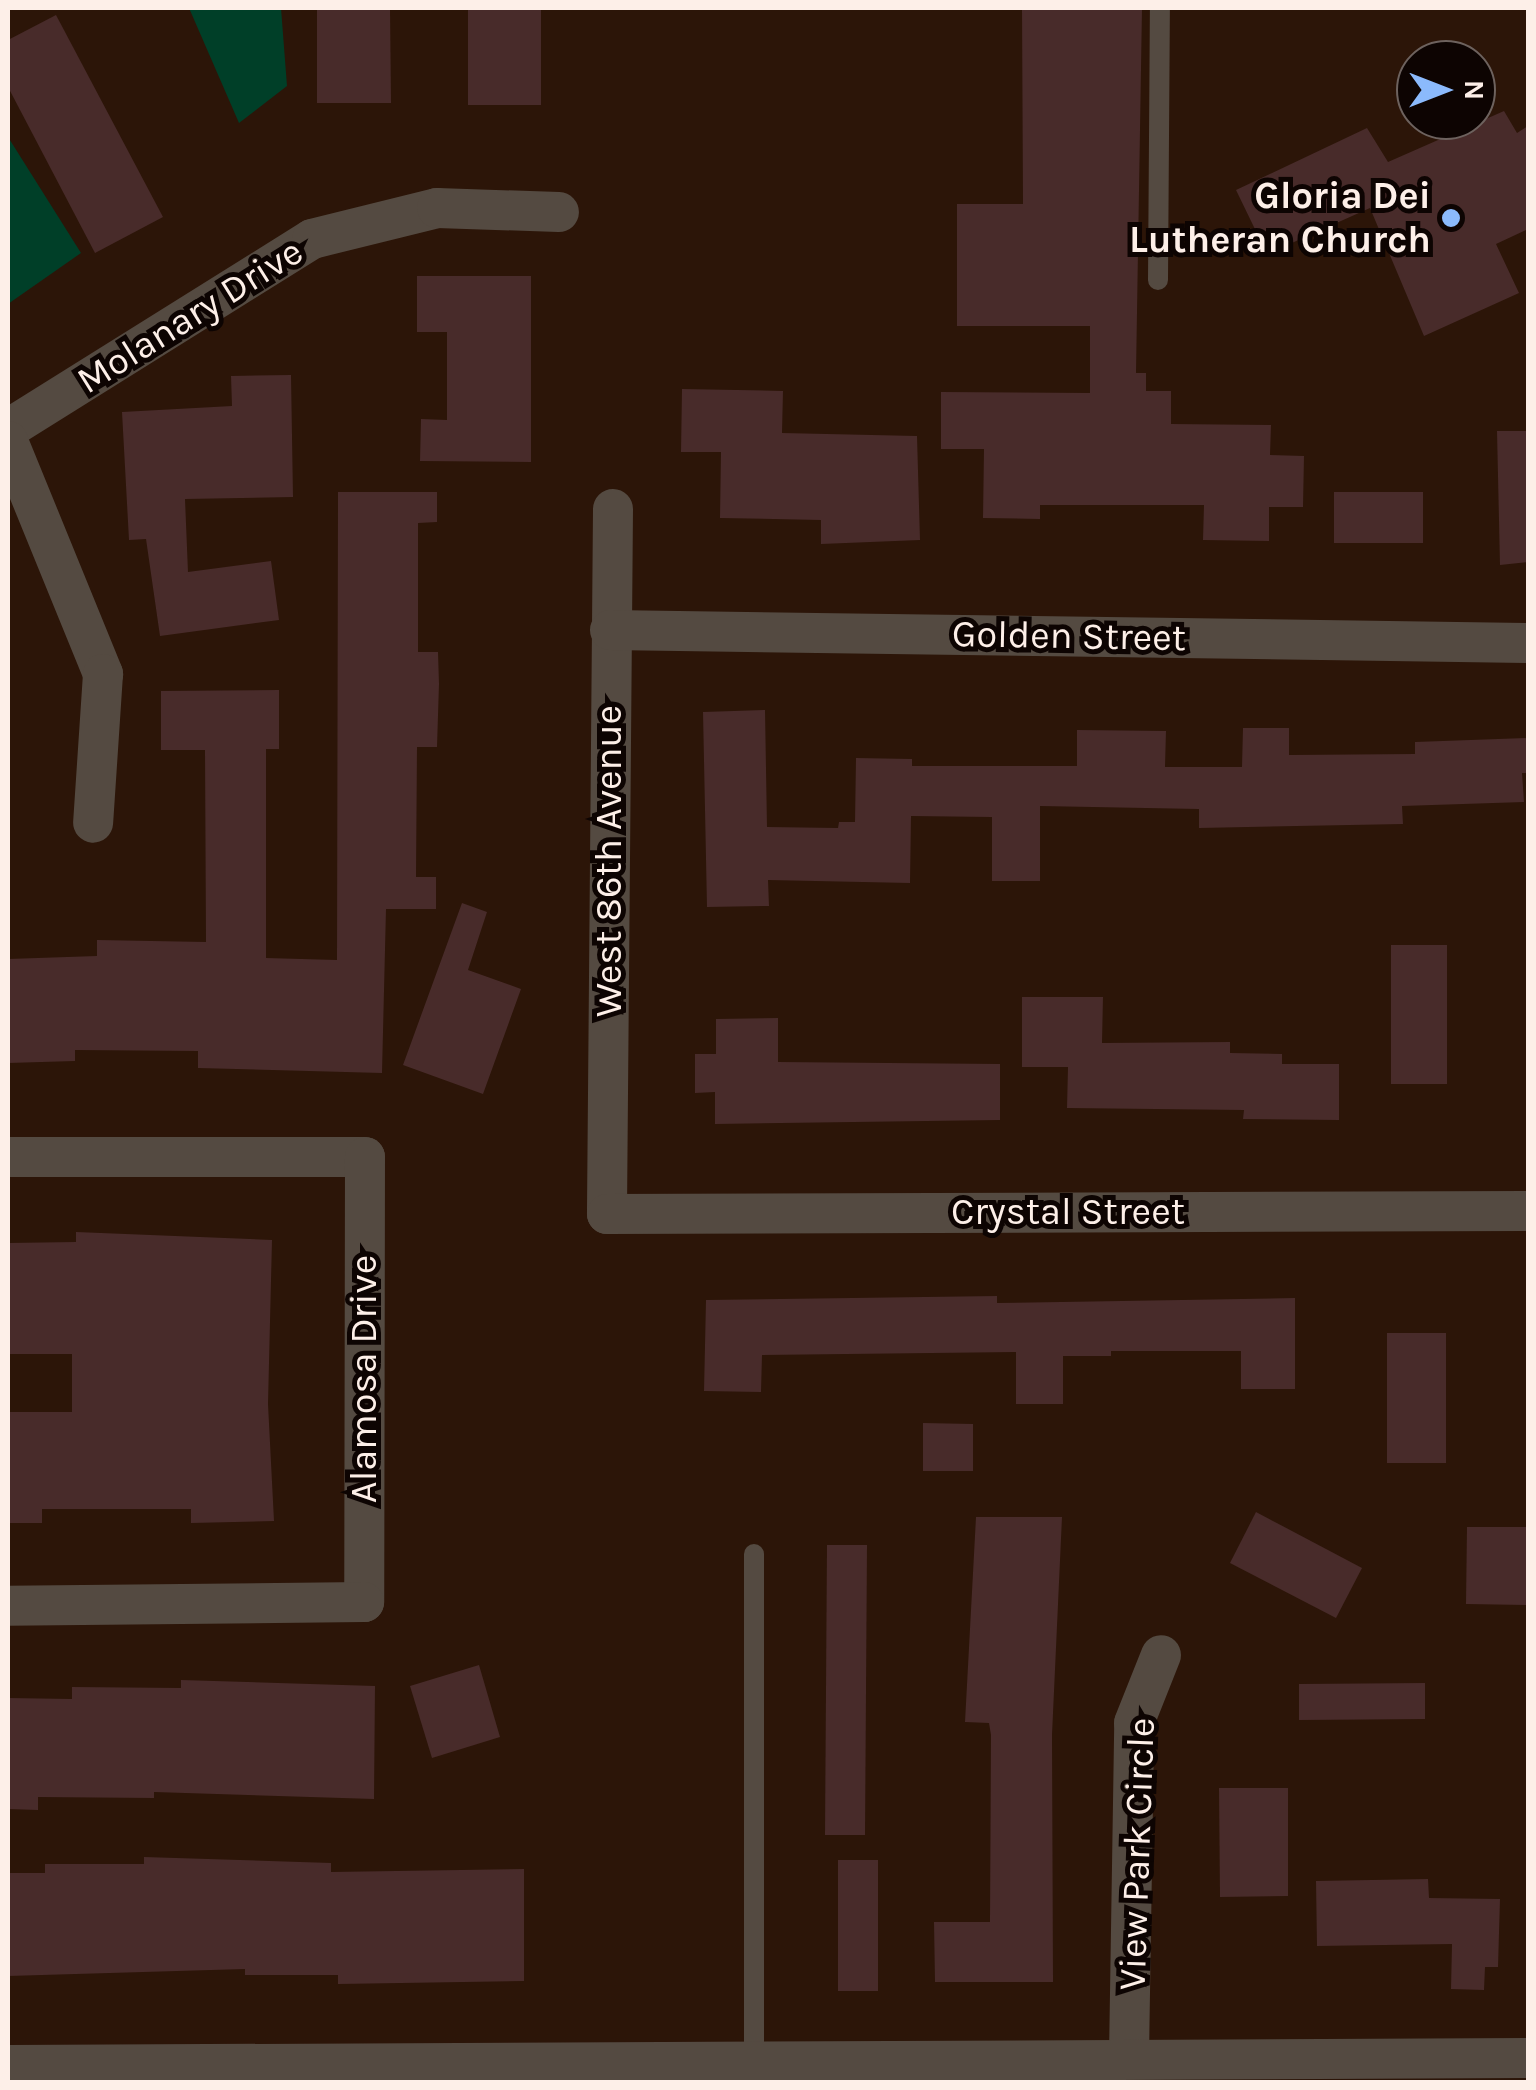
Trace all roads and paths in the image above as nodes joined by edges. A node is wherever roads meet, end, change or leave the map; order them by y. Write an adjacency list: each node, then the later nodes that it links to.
1 (1160, 8): 3 (lane)
2 (559, 212): 4 (street, Molanary Drive)
3 (1158, 280)
4 (8, 428)
5 (8, 442): 9 (street)
6 (613, 508): 7 (street, West 86th Avenue)
7 (610, 630): 8 (street, Golden Street); 12 (street, West 86th Avenue)
8 (1528, 643)
9 (93, 823)
10 (8, 1156): 14 (street, Alamosa Drive)
11 (1528, 1211): 12 (street, Crystal Street)
12 (607, 1214)
13 (754, 1554): 18 (lane)
14 (8, 1606)
15 (1161, 1655): 16 (street, View Park Circle)
16 (1129, 2057): 17 (street); 18 (street)
17 (1528, 2058)
18 (754, 2059): 20 (street)
19 (8, 2065): 20 (street)
20 (602, 2074)

